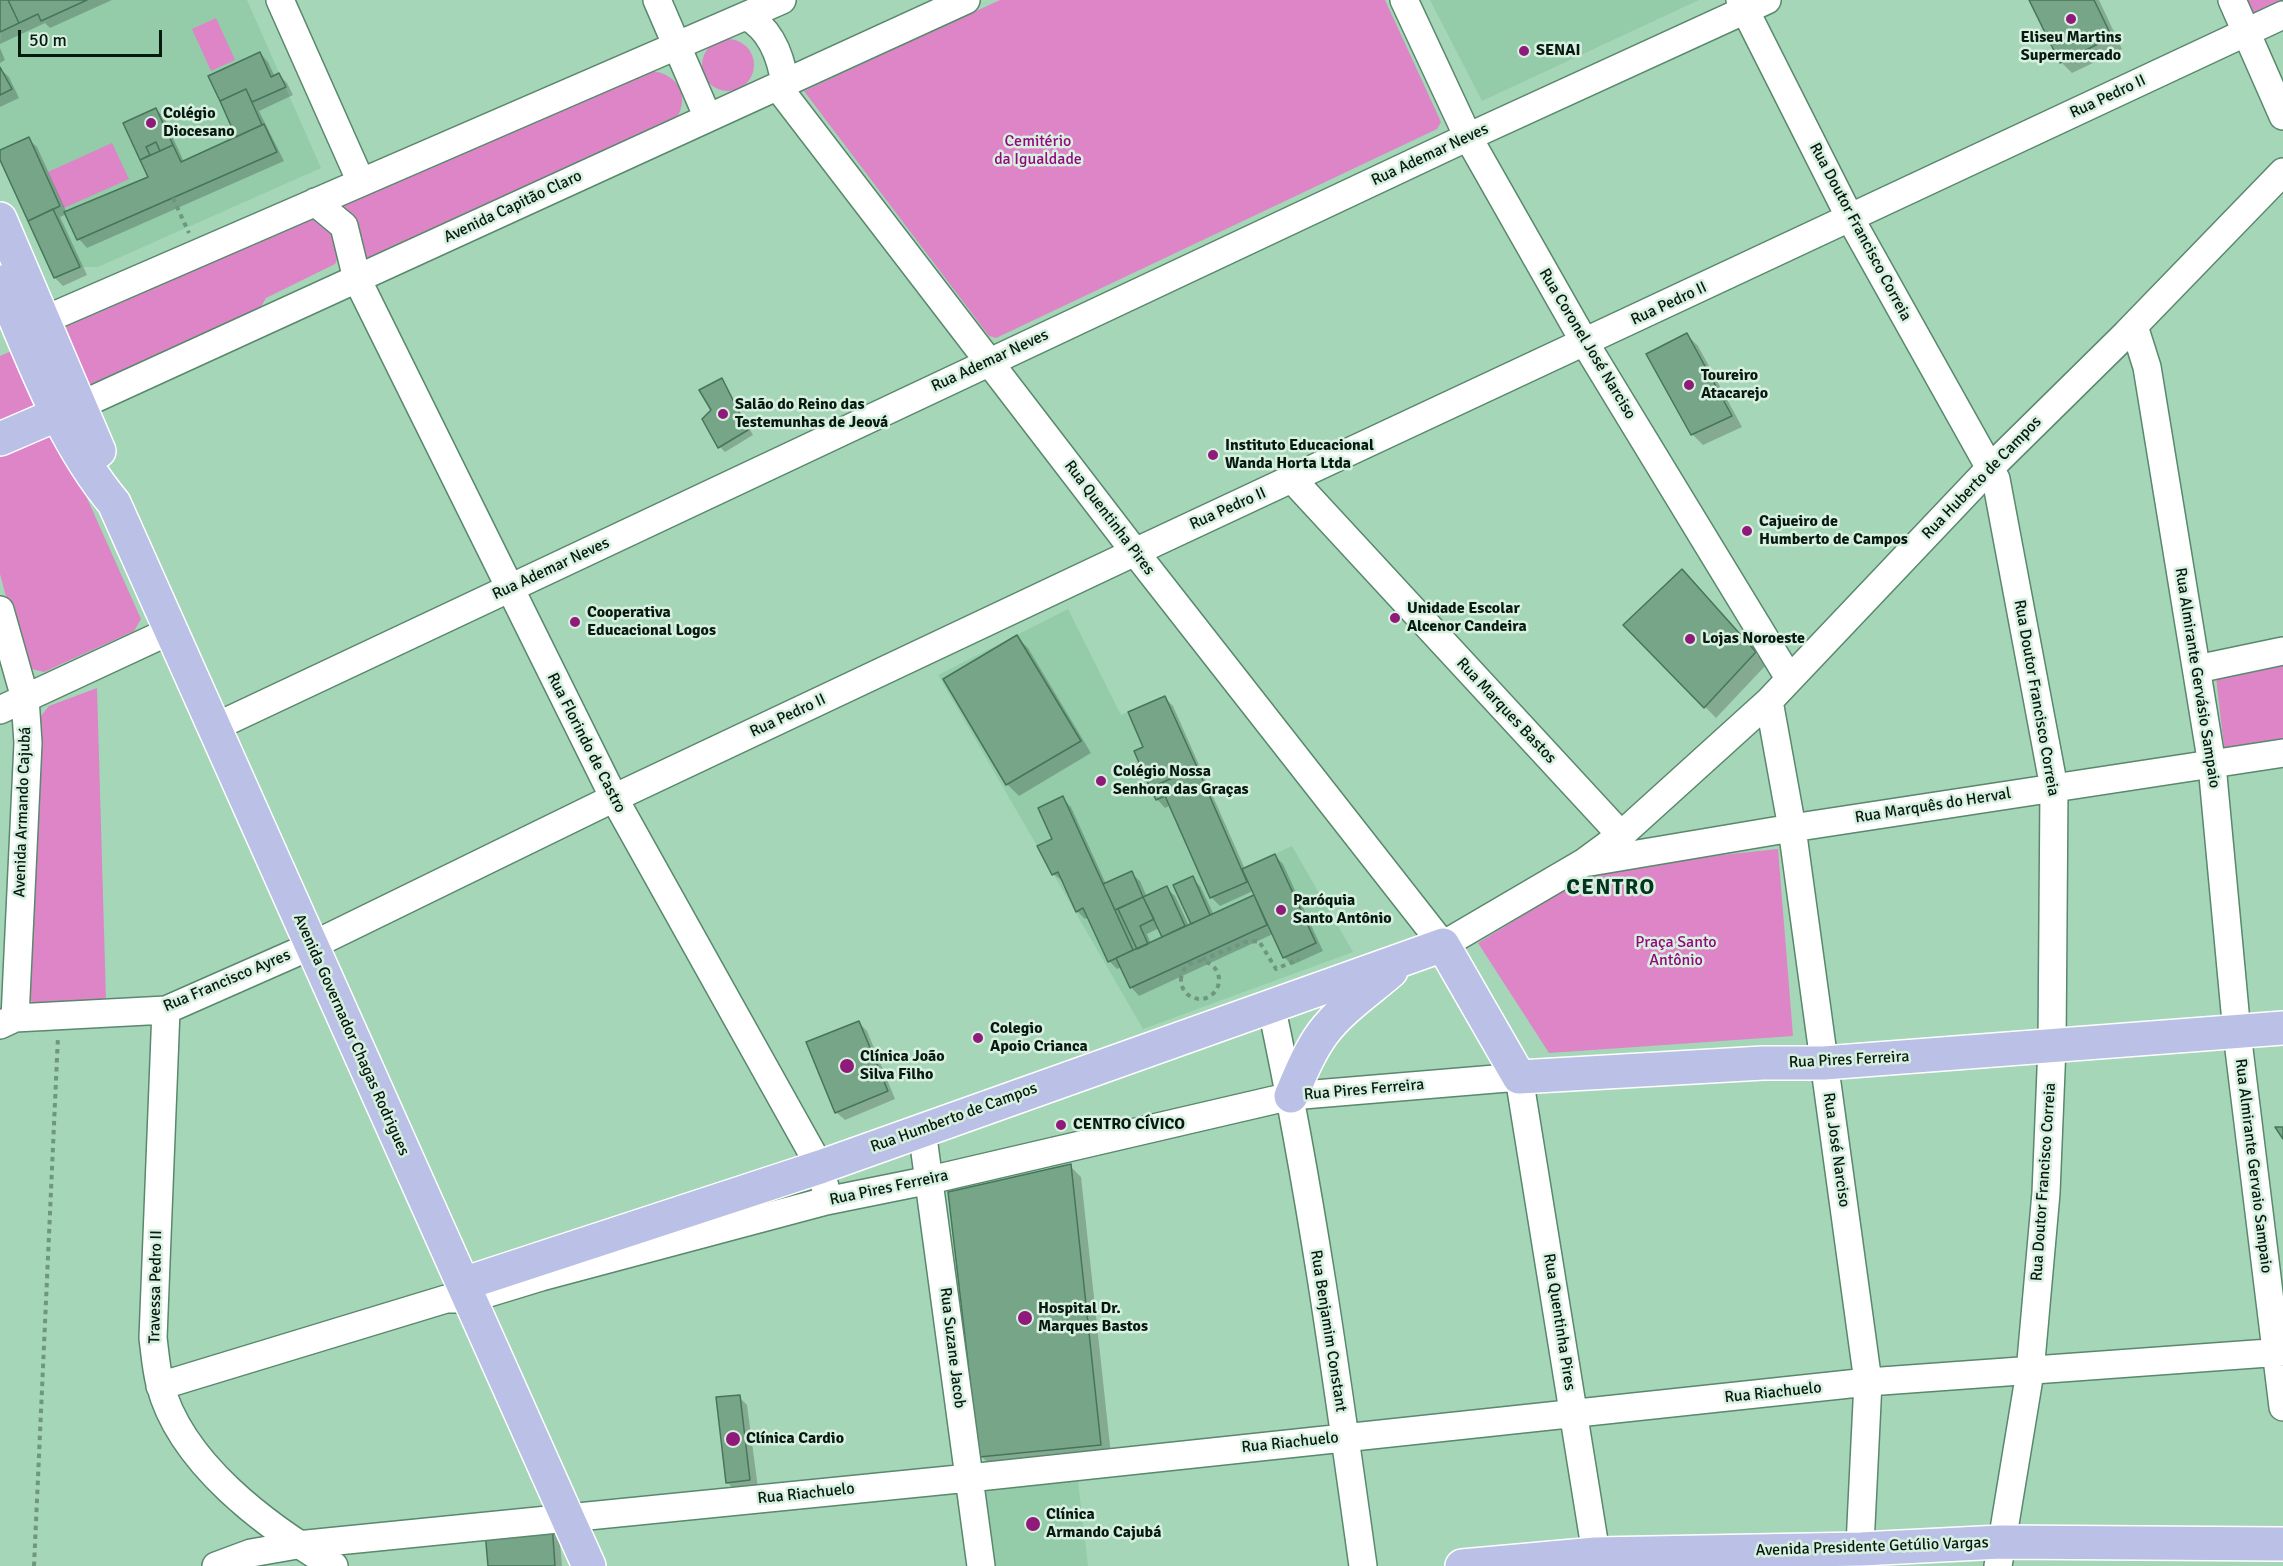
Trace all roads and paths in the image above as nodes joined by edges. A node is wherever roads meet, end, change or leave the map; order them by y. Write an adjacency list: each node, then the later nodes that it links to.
1 (280, 0): 17 (street)
2 (657, 0): 11 (street)
3 (782, 0): 9 (street)
4 (966, 0): 12 (street, Avenida Capitão Claro)
5 (1404, 0): 15 (street, Rua Coronel José Narciso)
6 (2232, 0): 10 (street)
7 (1751, 3): 15 (street, Rua Ademar Neves); 20 (street, Rua Doutor Francisco Correia)
8 (2283, 15): 10 (street, Rua Pedro II)
9 (746, 16): 11 (street); 12 (street)
10 (2246, 32): 13 (street); 20 (street, Rua Pedro II)
11 (677, 45): 14 (street); 17 (street)
12 (781, 86): 14 (street, Avenida Capitão Claro); 28 (street, Rua Quentinha Pires)
13 (2283, 116)
14 (708, 118): 23 (street, Avenida Capitão Claro)
15 (1468, 137): 27 (street, Rua Coronel José Narciso); 28 (street, Rua Ademar Neves)
16 (2283, 172): 25 (street, Rua Huberto de Campos)
17 (361, 182): 19 (street)
18 (173, 198): 22 (path)
19 (315, 202): 22 (street); 23 (street, Rua Florindo de Castro)
20 (1850, 218): 27 (street, Rua Pedro II); 31 (street, Rua Doutor Francisco Correia)
21 (0, 219): 26 (main road, Avenida Governador Chagas Rodrigues)
22 (198, 253): 26 (street)
23 (357, 279): 29 (street, Avenida Capitão Claro); 34 (street, Rua Florindo de Castro)
24 (0, 282): 26 (main road, Avenida Governador Chagas Rodrigues)
25 (2134, 326): 31 (street, Rua Huberto de Campos); 38 (street, Rua Almirante Gervásio Sampaio)
26 (22, 330): 29 (main road, Avenida Governador Chagas Rodrigues)
27 (1585, 344): 32 (street, Rua Pedro II); 39 (street, Rua Coronel José Narciso)
28 (989, 361): 33 (street, Rua Quentinha Pires); 34 (street, Rua Ademar Neves)
29 (70, 409): 30 (main road); 36 (main road, Avenida Governador Chagas Rodrigues)
30 (4, 435)
31 (1990, 468): 39 (street, Rua Huberto de Campos); 46 (street, Rua Doutor Francisco Correia)
32 (1293, 480): 33 (street, Rua Pedro II); 49 (street, Rua Marques Bastos)
33 (1135, 552): 47 (street, Rua Pedro II); 51 (street, Rua Quentinha Pires)
34 (508, 589): 43 (street, Rua Ademar Neves); 47 (street, Rua Florindo de Castro)
35 (0, 610): 40 (street, Avenida Armando Cajubá)
36 (172, 630): 40 (street); 43 (main road, Avenida Governador Chagas Rodrigues)
37 (2283, 651): 38 (street)
38 (2197, 669): 45 (street, Rua Almirante Gervásio Sampaio)
39 (1789, 678): 41 (street, Rua Huberto de Campos)
40 (25, 698): 42 (street); 59 (street, Avenida Armando Cajubá)
41 (1769, 701): 48 (street, Rua José Narciso); 49 (street, Rua Huberto de Campos)
42 (0, 710)
43 (214, 727): 52 (main road, Avenida Governador Chagas Rodrigues)
44 (2283, 753): 45 (street, Rua Marquês do Herval)
45 (2212, 765): 46 (street, Rua Marquês do Herval); 61 (street, Rua Almirante Gervásio Sampaio)
46 (2054, 788): 48 (street, Rua Marquês do Herval); 62 (street, Rua Doutor Francisco Correia)
47 (614, 798): 52 (street, Rua Pedro II); 67 (street, Rua Florindo de Castro)
48 (1792, 828): 50 (street, Rua Marquês do Herval); 63 (street, Rua José Narciso)
49 (1621, 835): 50 (street, Rua Huberto de Campos)
50 (1583, 863): 51 (street, Rua Huberto de Campos)
51 (1443, 945): 54 (main road, Rua Humberto de Campos); 64 (main road)
52 (310, 946): 57 (street, Rua Francisco Ayres); 70 (main road, Avenida Governador Chagas Rodrigues)
53 (1299, 959): 55 (path)
54 (1406, 959): 56 (main road, Rua Humberto de Campos); 65 (main road)
55 (1202, 960): 55 (path)
56 (1271, 1005): 65 (street, Rua Benjamim Constant); 66 (main road, Rua Humberto de Campos)
57 (166, 1010): 58 (street, Rua Francisco Ayres); 74 (street, Travessa Pedro II)
58 (59, 1016): 59 (street, Rua Francisco Ayres); 85 (path)
59 (8, 1021)
60 (2283, 1029): 61 (main road, Rua Pires Ferreira)
61 (2237, 1033): 62 (main road, Rua Pires Ferreira); 71 (street, Rua Almirante Gervaio Sampaio)
62 (2052, 1046): 63 (main road, Rua Pires Ferreira); 72 (street, Rua Doutor Francisco Correia)
63 (1824, 1063): 64 (main road, Rua Pires Ferreira); 73 (street, Rua José Narciso)
64 (1519, 1077): 65 (street, Rua Pires Ferreira); 76 (street, Rua Quentinha Pires)
65 (1291, 1096): 68 (street, Rua Pires Ferreira); 77 (street, Rua Benjamim Constant)
66 (922, 1130): 67 (main road, Rua Humberto de Campos); 68 (street, Rua Suzane Jacob)
67 (820, 1167): 69 (street, Rua Florindo de Castro); 70 (main road, Rua Humberto de Campos)
68 (930, 1180): 69 (street, Rua Pires Ferreira); 78 (street, Rua Suzane Jacob)
69 (826, 1200): 70 (street, Rua Pires Ferreira)
70 (459, 1294): 74 (street, Rua Pires Ferreira); 79 (main road, Avenida Governador Chagas Rodrigues)
71 (2280, 1353): 72 (street, Rua Riachuelo); 75 (street, Rua Almirante Gervaio Sampaio)
72 (2030, 1372): 73 (street, Rua Riachuelo); 82 (street, Rua Doutor Francisco Correia)
73 (1868, 1382): 76 (street, Rua Riachuelo); 83 (street, Rua José Narciso)
74 (160, 1386): 81 (street, Travessa Pedro II)
75 (2283, 1407)
76 (1575, 1414): 77 (street, Rua Riachuelo); 84 (street, Rua Quentinha Pires)
77 (1345, 1436): 78 (street, Rua Riachuelo); 90 (street, Rua Benjamim Constant)
78 (969, 1478): 79 (street, Rua Riachuelo); 89 (street, Rua Suzane Jacob)
79 (567, 1517): 81 (street, Rua Riachuelo); 88 (main road, Avenida Governador Chagas Rodrigues)
80 (2283, 1544): 82 (main road, Avenida Presidente Getúlio Vargas)
81 (297, 1545): 86 (street, Rua Riachuelo); 87 (street, Travessa Pedro II)
82 (2000, 1554): 83 (main road, Avenida Presidente Getúlio Vargas)
83 (1860, 1557): 84 (main road, Avenida Presidente Getúlio Vargas)
84 (1597, 1560): 91 (main road, Avenida Presidente Getúlio Vargas)
85 (34, 1566)
86 (216, 1566)
87 (334, 1566)
88 (589, 1566)
89 (981, 1566)
90 (1363, 1566)
91 (1462, 1566)

